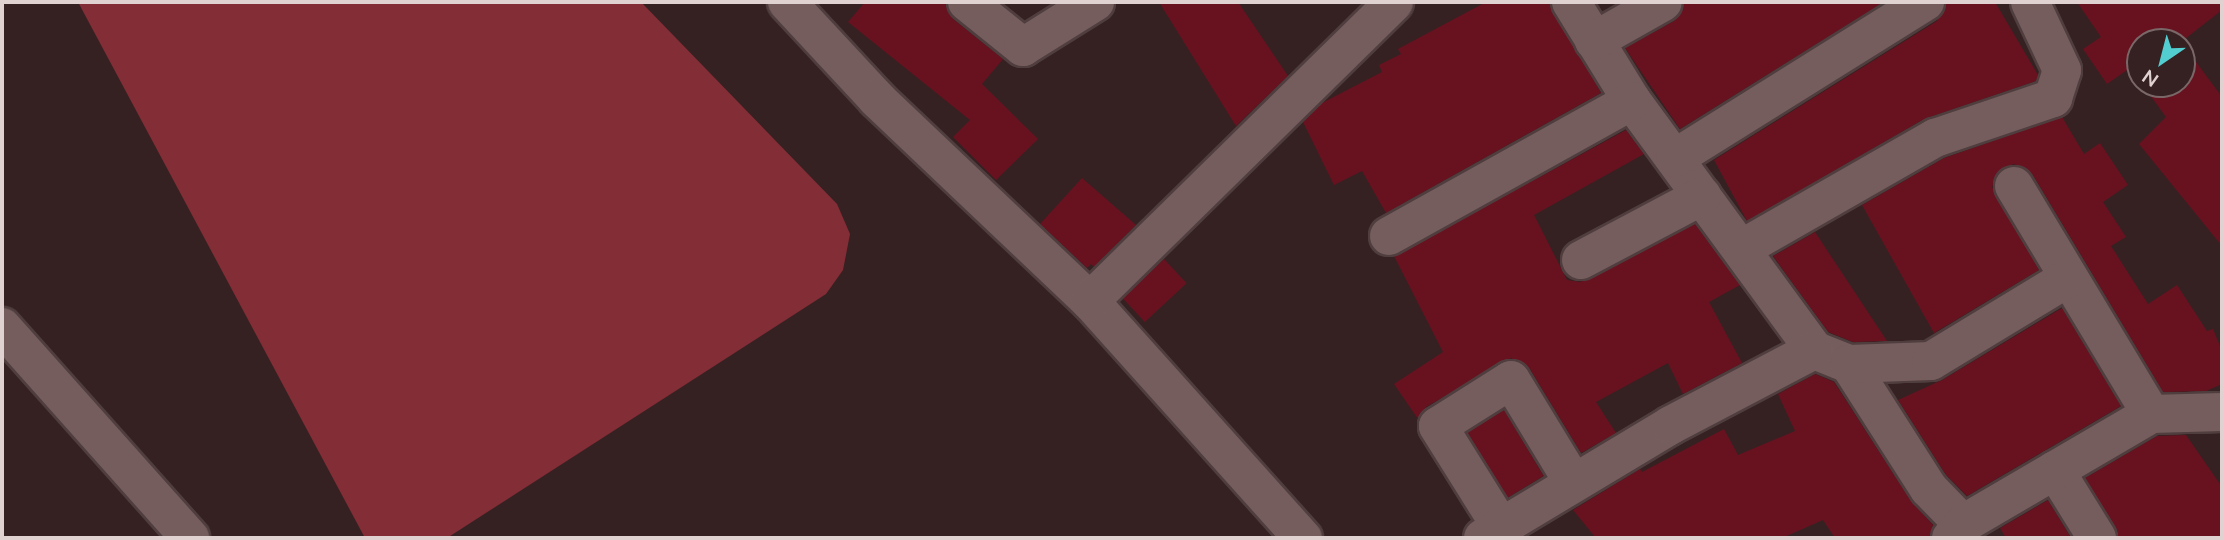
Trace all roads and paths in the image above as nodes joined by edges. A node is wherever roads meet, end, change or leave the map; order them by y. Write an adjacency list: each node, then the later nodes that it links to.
1 (787, 2): 18 (street)
2 (967, 2): 3 (street)
3 (1095, 2)
4 (1394, 2): 18 (street)
5 (1571, 2): 9 (street)
6 (1663, 2): 9 (street)
7 (1924, 2): 11 (street)
8 (2030, 2): 15 (street)
9 (1594, 41): 10 (street)
10 (1632, 101): 11 (street); 14 (street)
11 (1675, 158): 13 (street)
12 (2014, 186): 17 (street)
13 (1702, 196): 15 (street); 16 (street)
14 (1389, 236)
15 (1741, 249): 20 (street)
16 (1581, 260)
17 (2068, 278): 21 (street); 23 (street)
18 (1090, 301): 29 (street)
19 (2, 327): 28 (street)
20 (1814, 350): 21 (street); 25 (street)
21 (1849, 364): 27 (street)
22 (2222, 412): 23 (street)
23 (2151, 414): 24 (street)
24 (2055, 470): 27 (street); 30 (street)
25 (1573, 482): 26 (street); 26 (street)
26 (1512, 530)
27 (1957, 531)
28 (190, 538)
29 (1303, 538)
30 (2097, 538)

